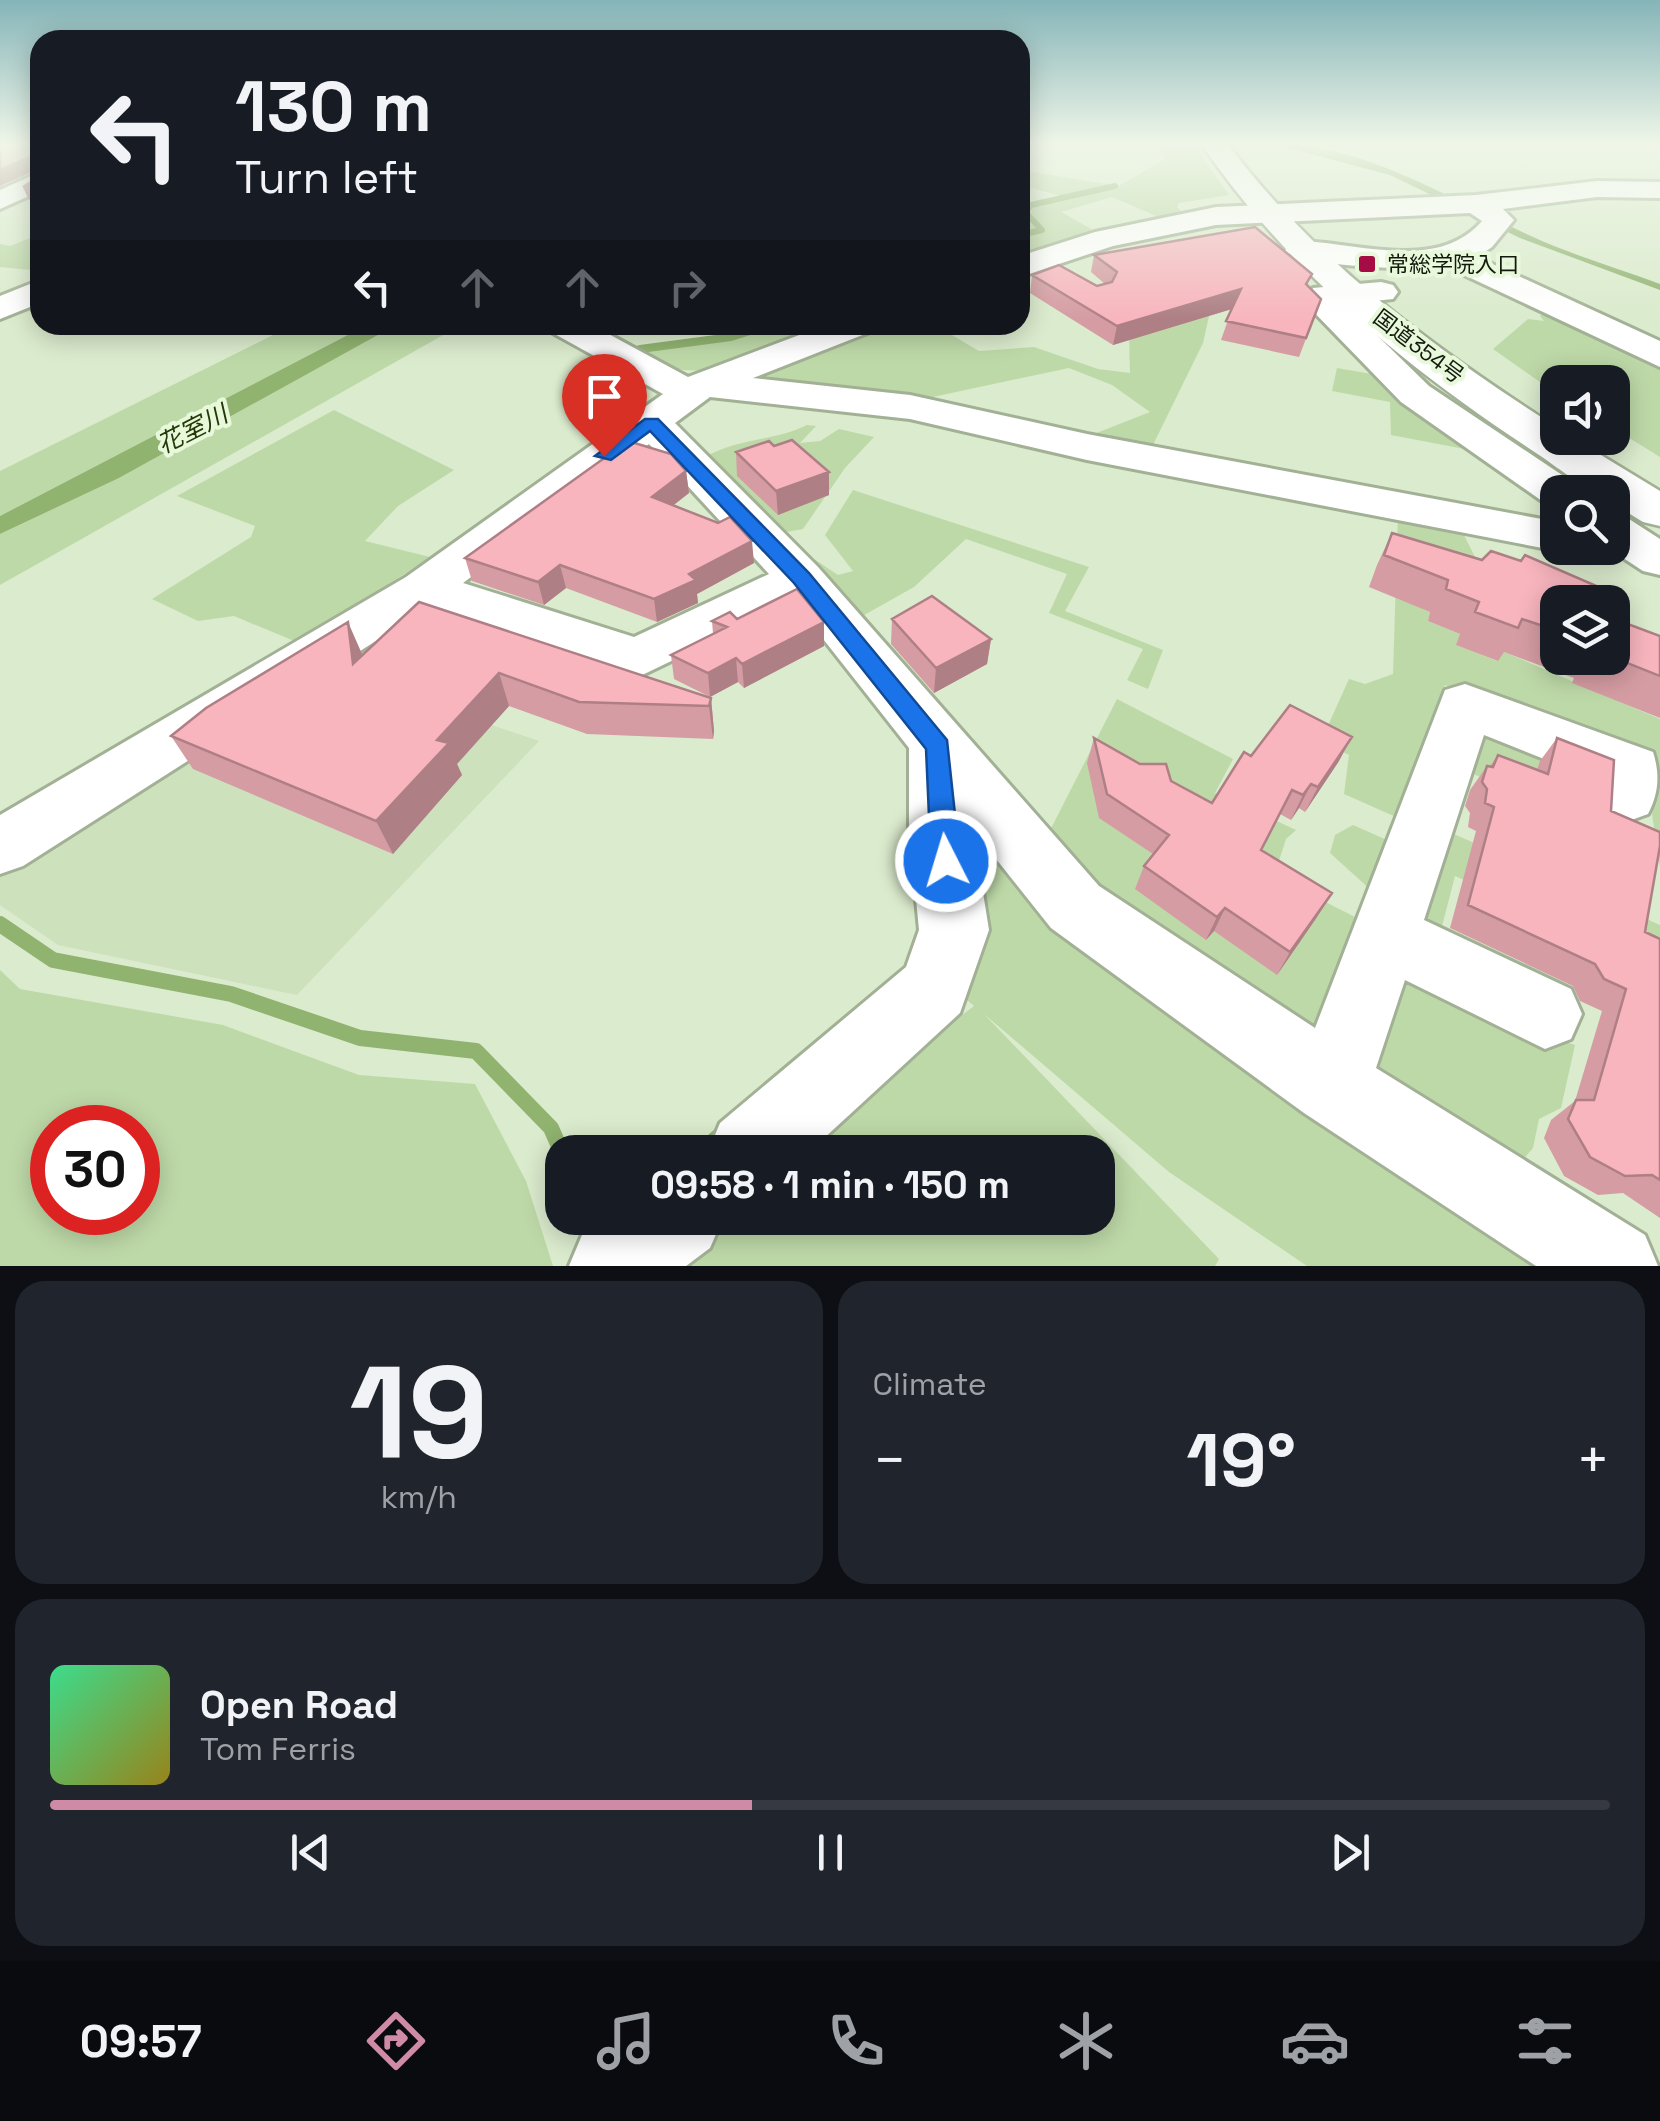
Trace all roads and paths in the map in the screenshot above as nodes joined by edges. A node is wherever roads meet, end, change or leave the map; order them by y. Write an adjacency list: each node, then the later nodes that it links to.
1 (1269, 201): 5 (highway, 国道354号)
2 (1273, 201): 5 (highway, 国道354号)
3 (1498, 201): 4 (street)
4 (1476, 204): 5 (street); 7 (street)
5 (1279, 212): 6 (highway, 国道354号); 8 (street)
6 (1317, 250): 7 (street); 10 (highway, 国道354号)
7 (1453, 258): 15 (street)
8 (1032, 262): 9 (street)
9 (1080, 282)
10 (1366, 292): 17 (highway, 国道354号); 20 (street); 23 (highway, 国道354号)
11 (30, 295): 12 (street)
12 (0, 309)
13 (586, 335): 16 (street)
14 (833, 335): 16 (street)
15 (1660, 356)
16 (697, 389): 18 (street); 22 (street)
17 (1540, 406)
18 (652, 422): 24 (street); 25 (street)
19 (1615, 455): 21 (highway)
20 (1540, 480)
21 (1660, 483)
22 (1540, 533)
23 (1637, 538)
24 (801, 578): 25 (street); 26 (street)
25 (424, 588): 28 (street)
26 (938, 747): 31 (street); 32 (street)
27 (1626, 797): 29 (street)
28 (0, 847)
29 (1384, 935): 30 (street); 31 (street)
30 (1545, 1014)
31 (1332, 1085): 35 (street)
32 (768, 1135)
33 (656, 1235): 34 (street)
34 (612, 1266)
35 (1614, 1266)

